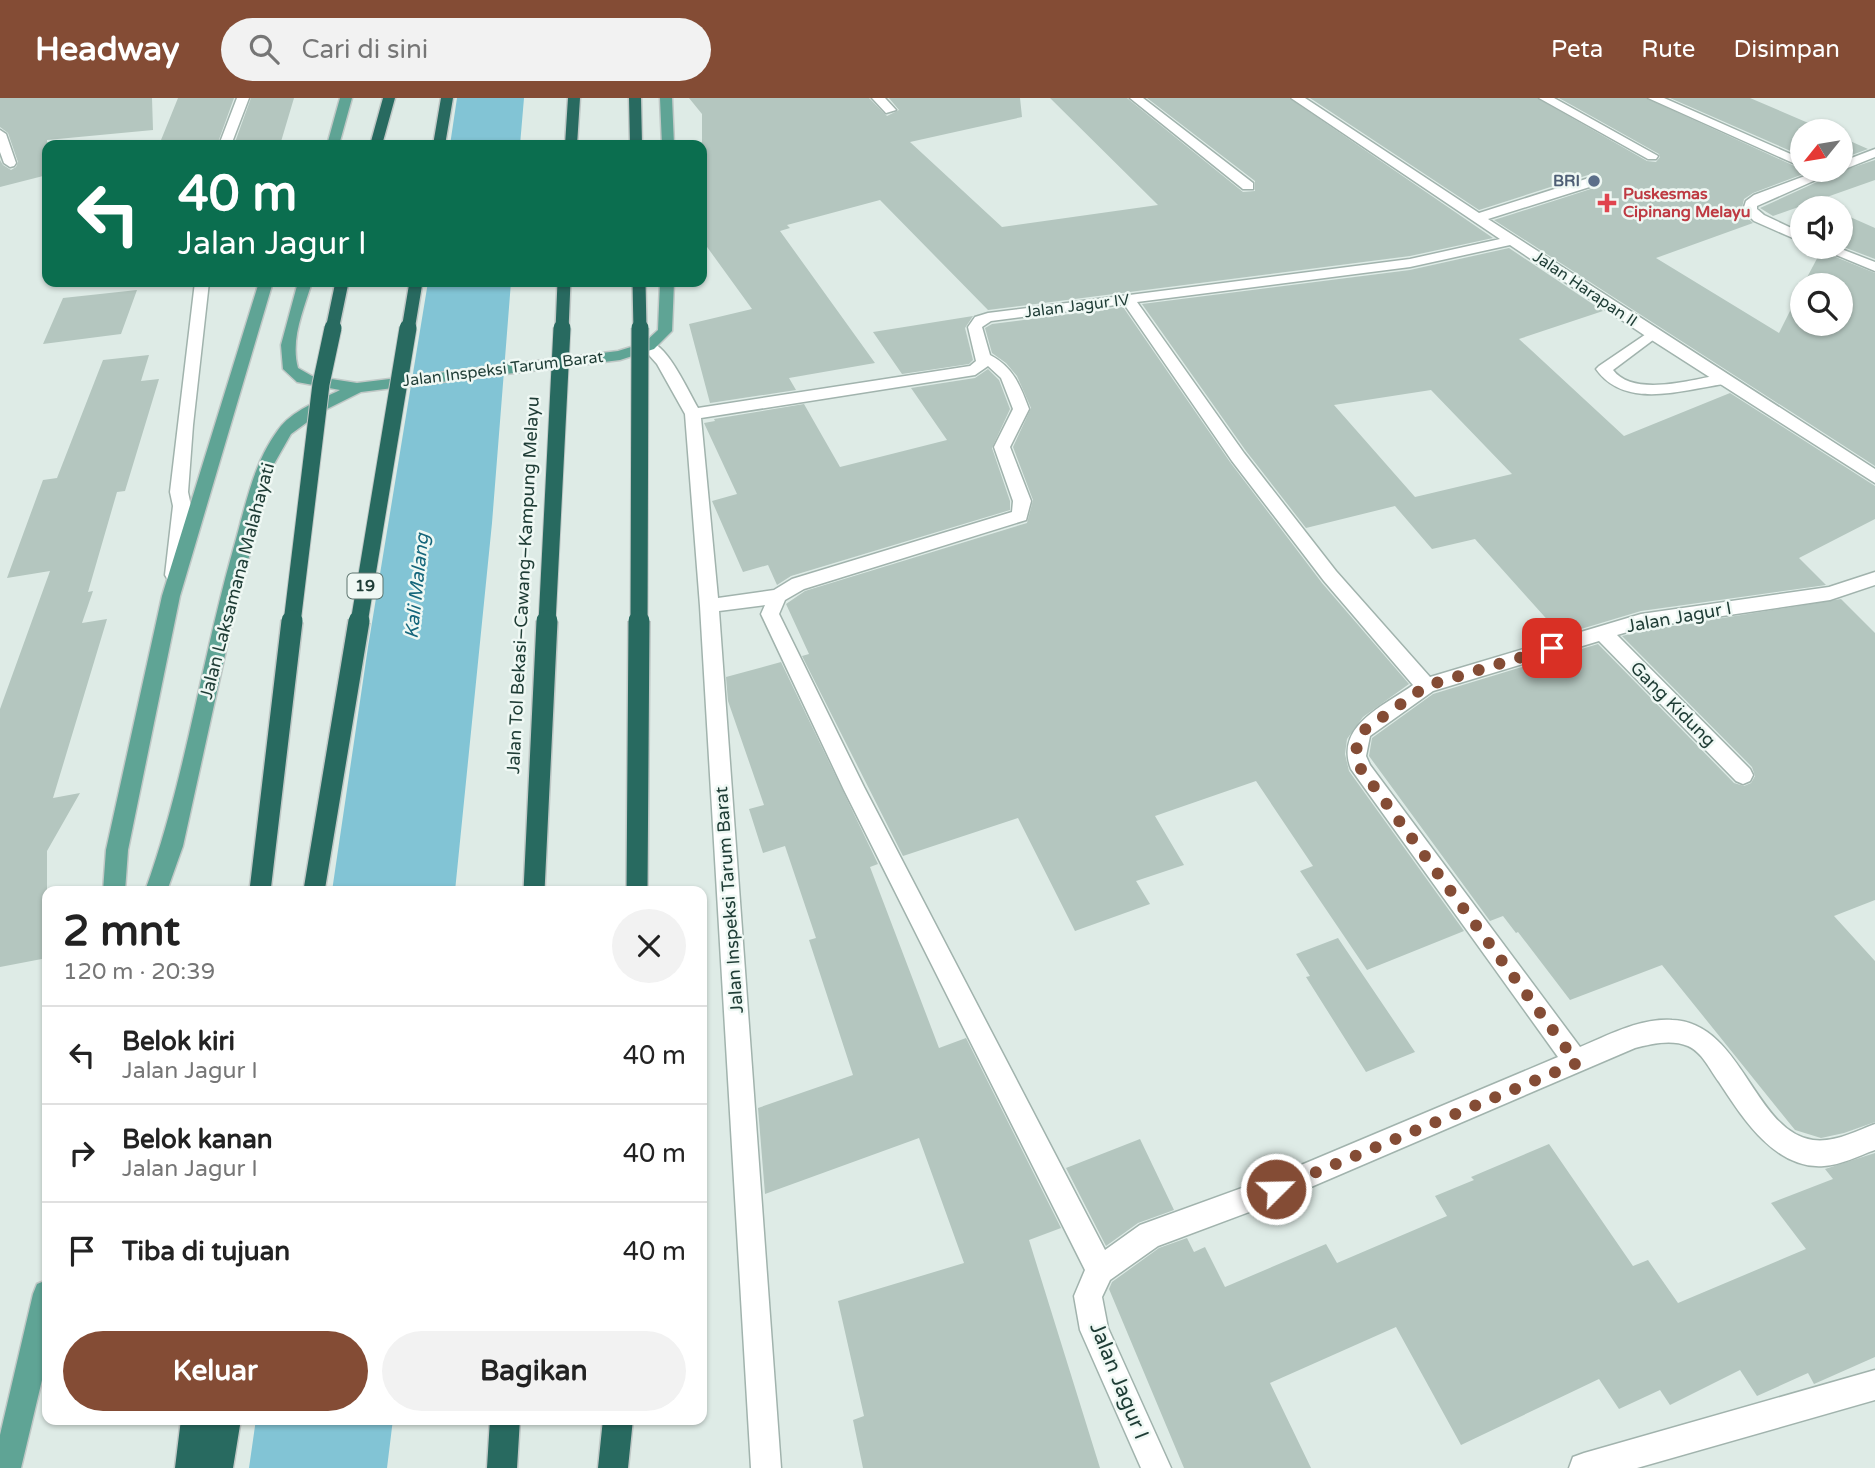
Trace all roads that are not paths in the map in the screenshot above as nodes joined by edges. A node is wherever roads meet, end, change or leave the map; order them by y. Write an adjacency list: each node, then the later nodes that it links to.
1 (243, 98): 15 (street)
2 (346, 98): 16 (main road)
3 (389, 98): 17 (highway)
4 (447, 98): 18 (highway)
5 (574, 98): 19 (highway)
6 (635, 98): 20 (highway)
7 (666, 98): 21 (main road)
8 (878, 98): 13 (street)
9 (1136, 98): 29 (street)
10 (1297, 98): 30 (street, Jalan Harapan II)
11 (1545, 98): 23 (street)
12 (1654, 98): 24 (street)
13 (890, 110)
14 (0, 134): 26 (street)
15 (227, 140)
16 (333, 140)
17 (377, 140)
18 (440, 140)
19 (571, 140)
20 (636, 140)
21 (668, 140)
22 (1874, 155): 25 (street)
23 (1652, 156)
24 (1790, 158)
25 (1853, 162)
26 (10, 163)
27 (1594, 181): 30 (street)
28 (1798, 182): 31 (street)
29 (1248, 186)
30 (1477, 218): 32 (street, Jalan Harapan II)
31 (1790, 232)
32 (1511, 241): 43 (street, Jalan Jagur IV); 44 (street, Jalan Harapan II)
33 (1853, 258): 34 (street)
34 (1875, 267)
35 (201, 287): 53 (street)
36 (264, 287): 53 (main road)
37 (304, 287): 48 (main road)
38 (341, 287): 60 (highway, bridge)
39 (415, 287): 61 (highway, 19, bridge)
40 (564, 287): 62 (highway, Jalan Tol Bekasi–Cawang–Kampung Melayu, bridge)
41 (639, 287): 63 (highway, bridge)
42 (667, 287): 45 (main road)
43 (1128, 299): 46 (street, Jalan Jagur IV); 56 (street)
44 (1652, 334): 47 (street, Jalan Harapan II); 47 (street)
45 (649, 346): 48 (main road, Jalan Inspeksi Tarum Barat); 49 (street, Jalan Inspeksi Tarum Barat)
46 (984, 358): 49 (street); 52 (street)
47 (1724, 379): 50 (street, Jalan Harapan II)
48 (357, 388): 59 (main road, Jalan Laksamana Malahayati)
49 (694, 414): 54 (street, Jalan Inspeksi Tarum Barat)
50 (1875, 477)
51 (1875, 578): 55 (street, Jalan Jagur I)
52 (778, 596): 54 (street); 66 (street)
53 (171, 597): 58 (main road)
54 (709, 606): 79 (street, Jalan Inspeksi Tarum Barat)
55 (1603, 633): 56 (street, Jalan Jagur I); 57 (street, Gang Kidung)
56 (1426, 686): 64 (street, Jalan Jagur I)
57 (1743, 775)
58 (114, 886)
59 (158, 886)
60 (261, 886)
61 (315, 886)
62 (534, 886)
63 (637, 886)
64 (1577, 1063): 65 (street); 66 (street)
65 (1875, 1137)
66 (1100, 1270): 80 (street, Jalan Jagur I)
67 (42, 1311): 69 (main road)
68 (1875, 1385): 81 (street)
69 (11, 1413): 74 (main road)
70 (195, 1425): 75 (highway)
71 (225, 1425): 76 (highway)
72 (505, 1425): 77 (highway)
73 (617, 1425): 78 (highway)
74 (6, 1468)
75 (190, 1468)
76 (218, 1468)
77 (502, 1468)
78 (613, 1468)
79 (766, 1468)
80 (1156, 1468)
81 (1584, 1468)

